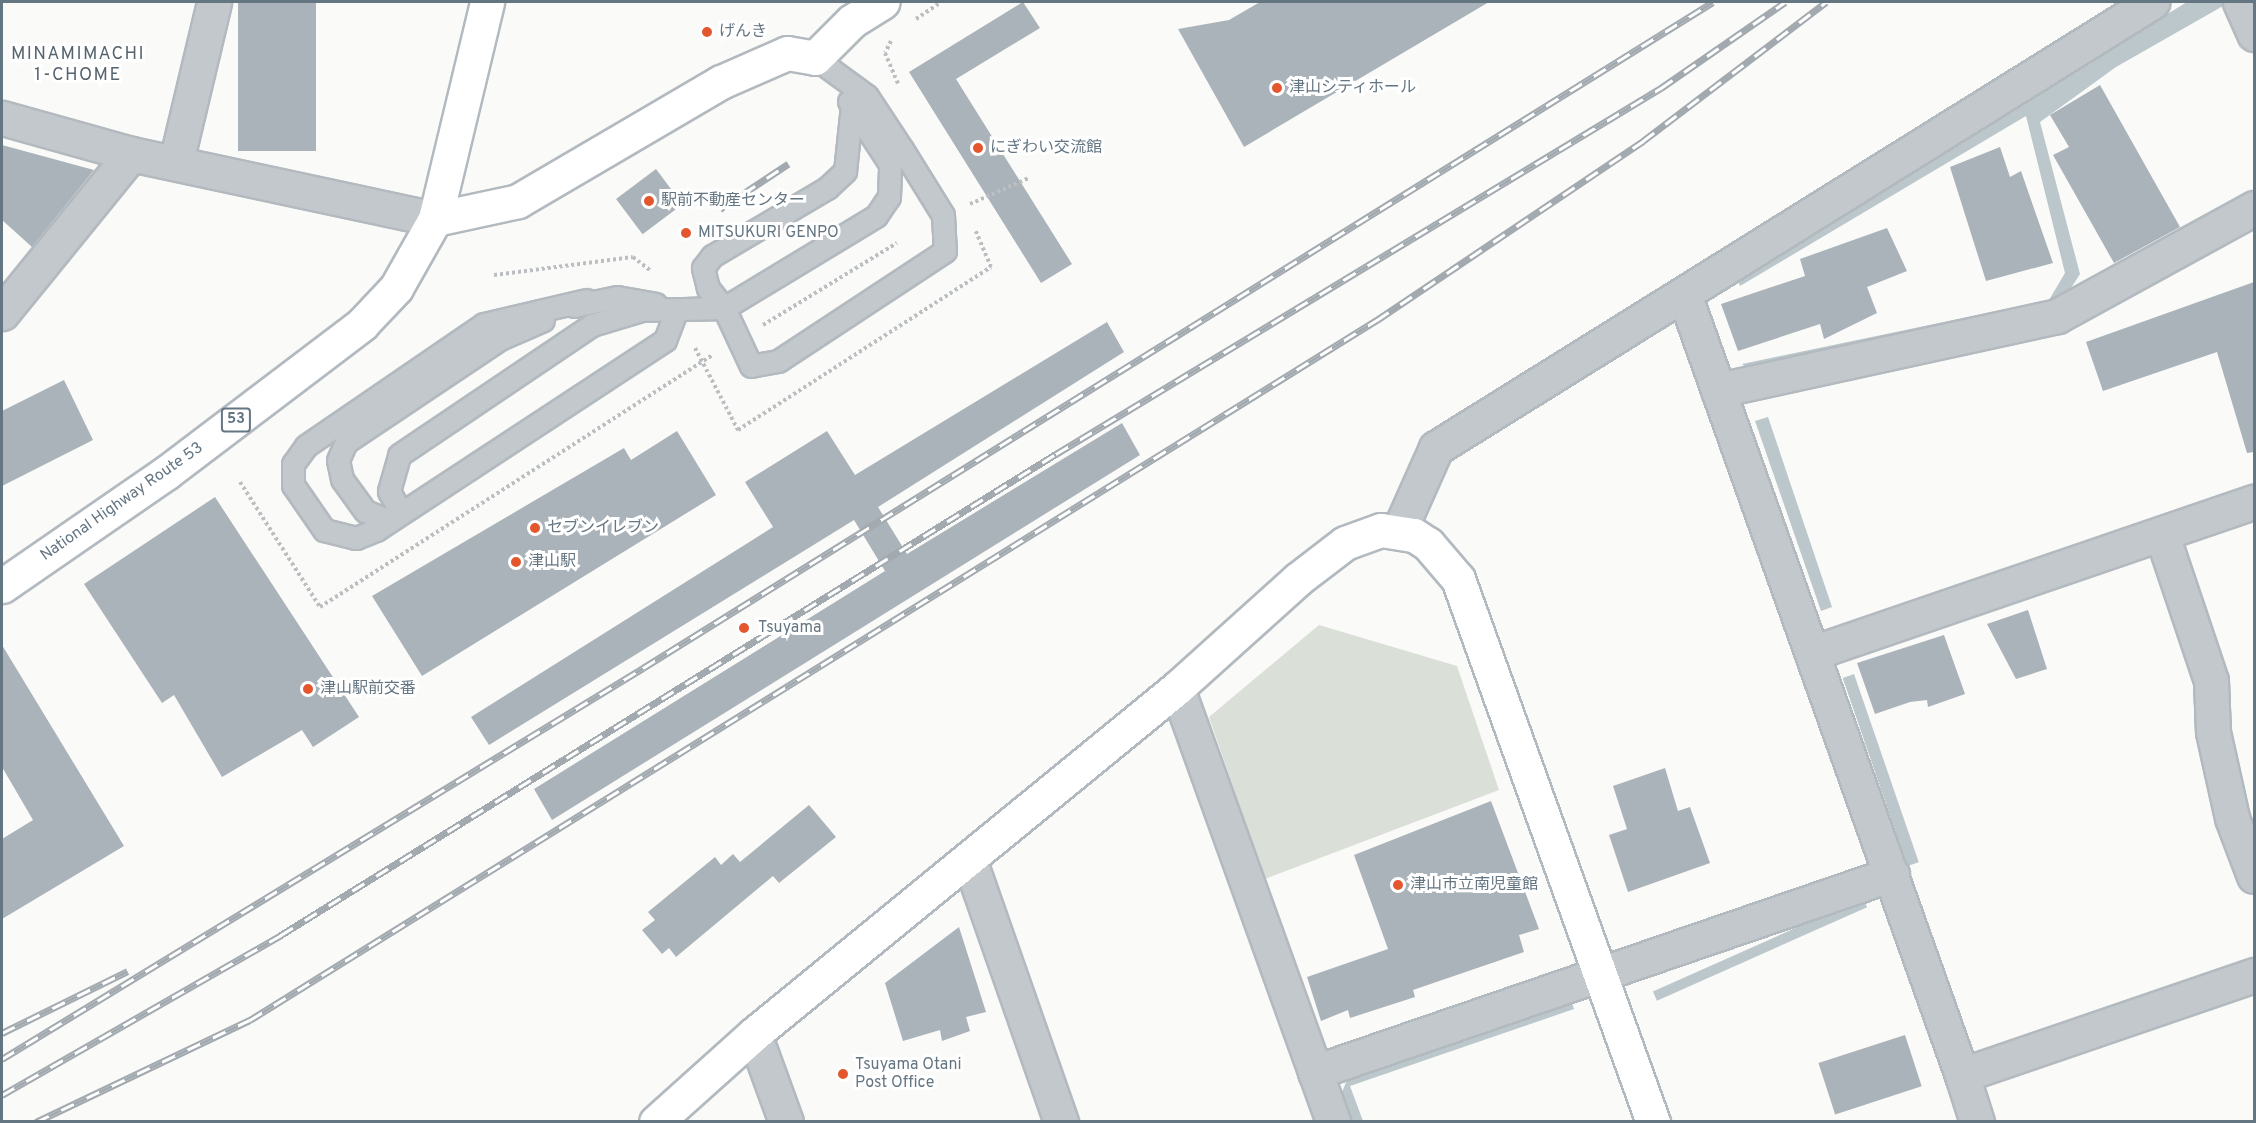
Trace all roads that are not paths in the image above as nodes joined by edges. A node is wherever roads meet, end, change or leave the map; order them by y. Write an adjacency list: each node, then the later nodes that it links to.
1 (214, 2): 11 (street)
2 (487, 2): 13 (main road, National Highway Route 53 / 53)
3 (883, 2): 7 (main road)
4 (2152, 2): 14 (street)
5 (2240, 2): 6 (street)
6 (2254, 34)
7 (822, 64): 8 (lane); 13 (main road); 16 (lane)
8 (852, 105): 16 (lane); 16 (lane)
9 (2, 118): 10 (street)
10 (132, 154): 11 (street); 18 (street)
11 (176, 162): 13 (street)
12 (2254, 207): 19 (street)
13 (435, 219): 24 (main road, National Highway Route 53 / 53)
14 (1684, 294): 19 (street); 22 (street)
15 (586, 300): 17 (lane); 21 (lane); 21 (lane)
16 (724, 308): 17 (lane)
17 (677, 309): 21 (lane); 21 (lane)
18 (2, 313)
19 (1718, 390): 25 (street)
20 (2254, 502): 23 (street)
21 (395, 517)
22 (1399, 531): 26 (main road); 30 (main road)
23 (2162, 535): 25 (street); 29 (street)
24 (2, 586)
25 (1812, 653): 28 (street)
26 (1177, 688): 27 (main road); 33 (street)
27 (969, 859): 32 (main road); 37 (street)
28 (1892, 874): 30 (street); 34 (street)
29 (2254, 876)
30 (1603, 973): 33 (street); 39 (main road)
31 (2254, 975): 34 (street)
32 (754, 1034): 35 (main road); 36 (street)
33 (1315, 1072): 38 (street)
34 (1962, 1075): 40 (street)
35 (656, 1122)
36 (786, 1122)
37 (1061, 1122)
38 (1333, 1122)
39 (1653, 1122)
40 (1977, 1122)

